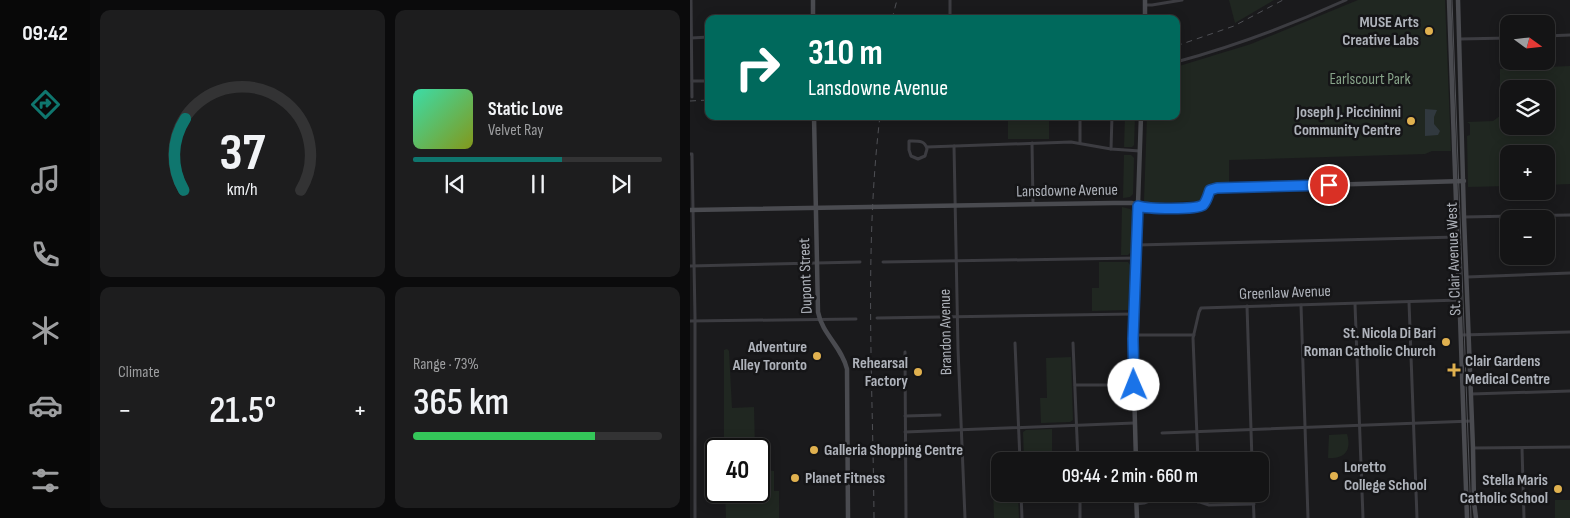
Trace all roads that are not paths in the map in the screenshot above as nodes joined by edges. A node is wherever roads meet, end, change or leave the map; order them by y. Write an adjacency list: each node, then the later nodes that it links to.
1 (690, 0): 15 (street)
2 (813, 0): 9 (main road)
3 (950, 0): 10 (street)
4 (1182, 0): 8 (street)
5 (1346, 0): 18 (street)
6 (1449, 0): 33 (main road, St. Clair Avenue West)
7 (1458, 0): 17 (main road, St. Clair Avenue West)
8 (1145, 2): 11 (main road)
9 (813, 15)
10 (950, 15)
11 (1144, 15)
12 (1570, 35): 13 (street)
13 (1555, 36)
14 (705, 37): 15 (street)
15 (691, 38): 19 (street)
16 (1500, 38): 17 (street)
17 (1459, 39): 34 (main road, St. Clair Avenue West)
18 (1180, 61)
19 (692, 81): 20 (street); 21 (street)
20 (705, 81)
21 (692, 96)
22 (814, 120): 38 (main road, Dupont Street)
23 (1080, 120): 27 (street)
24 (1112, 120): 30 (street)
25 (1141, 120): 31 (main road)
26 (1032, 143): 27 (street); 28 (street); 35 (street)
27 (1080, 143): 30 (street)
28 (954, 146): 29 (street); 36 (street, Brandon Avenue)
29 (927, 147): 29 (street)
30 (1111, 149): 31 (street)
31 (1140, 151): 37 (main road)
32 (691, 154): 39 (street)
33 (1455, 181): 34 (main road, Lansdowne Avenue); 37 (main road, Lansdowne Avenue); 42 (main road, St. Clair Avenue West)
34 (1464, 181): 41 (main road, St. Clair Avenue West)
35 (1033, 204): 36 (main road, Lansdowne Avenue); 37 (main road, Lansdowne Avenue)
36 (955, 205): 38 (main road, Lansdowne Avenue); 45 (street, Brandon Avenue)
37 (1138, 206): 43 (main road)
38 (816, 208): 39 (main road, Lansdowne Avenue); 48 (main road, Dupont Street)
39 (691, 210): 49 (street)
40 (1570, 215): 41 (street)
41 (1464, 217): 51 (main road, St. Clair Avenue West)
42 (1457, 237): 43 (street); 52 (main road, St. Clair Avenue West)
43 (1137, 245): 44 (main road)
44 (1136, 258): 45 (street); 57 (main road)
45 (956, 261): 47 (street); 58 (street, Brandon Avenue)
46 (860, 262): 48 (street)
47 (882, 262)
48 (817, 263): 49 (street); 60 (main road, Dupont Street)
49 (692, 266): 62 (street)
50 (1570, 273): 51 (street)
51 (1467, 277): 66 (main road, St. Clair Avenue West)
52 (1460, 300): 53 (street, Greenlaw Avenue); 65 (main road, St. Clair Avenue West)
53 (1409, 302): 54 (street, Greenlaw Avenue); 80 (street)
54 (1355, 304): 55 (street, Greenlaw Avenue); 82 (street)
55 (1300, 305): 56 (street, Greenlaw Avenue); 84 (street)
56 (1247, 306): 67 (street, Greenlaw Avenue); 86 (street)
57 (1134, 314): 58 (street); 64 (main road)
58 (958, 316): 59 (street); 85 (street, Brandon Avenue)
59 (877, 318)
60 (819, 319): 61 (street); 62 (street); 105 (main road, Dupont Street)
61 (856, 319)
62 (692, 321): 104 (street)
63 (1570, 332): 66 (street)
64 (1134, 334): 67 (street); 79 (main road)
65 (1460, 335): 66 (street); 77 (main road, St. Clair Avenue West)
66 (1469, 335): 74 (main road, St. Clair Avenue West)
67 (1194, 336): 88 (street)
68 (1073, 343): 71 (street)
69 (1015, 344): 83 (street)
70 (905, 352): 76 (street)
71 (1075, 385): 72 (street); 81 (street)
72 (1116, 385)
73 (1570, 391): 74 (street)
74 (1471, 394): 78 (main road, St. Clair Avenue West)
75 (940, 415): 76 (street)
76 (905, 416): 87 (street)
77 (1463, 421): 78 (street); 80 (street); 115 (main road, St. Clair Avenue West)
78 (1472, 421): 91 (main road, St. Clair Avenue West)
79 (1134, 423): 81 (street); 95 (main road)
80 (1413, 423): 82 (street); 114 (street)
81 (1077, 425): 83 (street); 94 (street)
82 (1359, 426): 84 (street); 113 (street)
83 (1019, 427): 85 (street); 93 (street)
84 (1305, 428): 86 (street); 112 (street)
85 (962, 430): 87 (street); 107 (street, Brandon Avenue)
86 (1251, 430): 88 (street); 97 (street)
87 (905, 432): 106 (street)
88 (1197, 432): 89 (street); 96 (street)
89 (1162, 433)
90 (1570, 447): 92 (street)
91 (1473, 448): 92 (street); 116 (main road, St. Clair Avenue West)
92 (1522, 448): 117 (street)
93 (1020, 452)
94 (1078, 452)
95 (1136, 452)
96 (1198, 452)
97 (1252, 452)
98 (1021, 502): 108 (street)
99 (1080, 502): 109 (street)
100 (1142, 502): 102 (street)
101 (1198, 502): 103 (street)
102 (1136, 504): 110 (main road)
103 (1254, 504): 111 (street)
104 (695, 518)
105 (848, 518)
106 (906, 518)
107 (965, 518)
108 (1022, 518)
109 (1080, 518)
110 (1137, 518)
111 (1254, 518)
112 (1308, 518)
113 (1363, 518)
114 (1417, 518)
115 (1467, 518)
116 (1476, 518)
117 (1524, 518)

